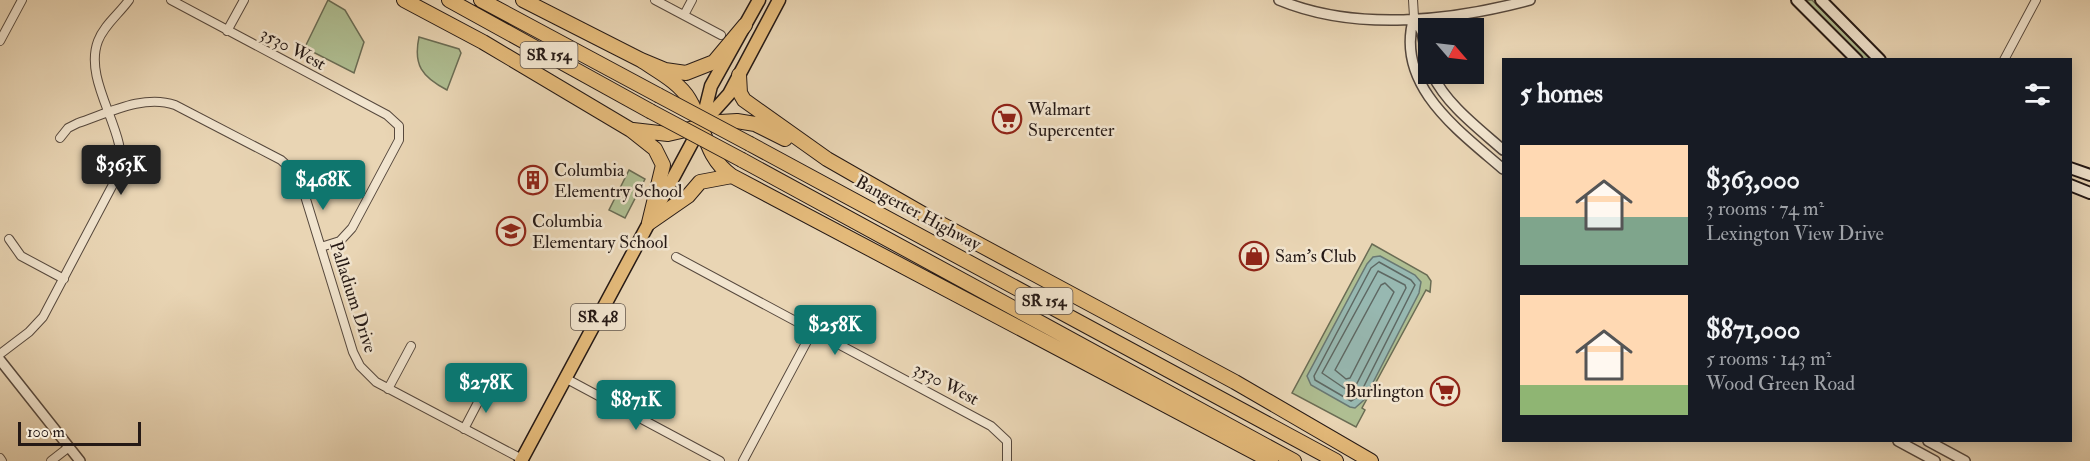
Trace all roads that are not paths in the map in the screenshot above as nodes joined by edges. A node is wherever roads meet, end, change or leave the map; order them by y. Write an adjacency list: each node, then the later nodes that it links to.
1 (22, 0): 25 (street)
2 (129, 0): 32 (street)
3 (171, 0): 23 (street, 3530 West)
4 (244, 0): 23 (street)
5 (404, 0): 34 (highway)
6 (449, 0): 67 (highway, Bangerter Highway / SR 154, bridge)
7 (481, 0): 68 (highway, Bangerter Highway / SR 154, bridge)
8 (523, 0): 29 (highway)
9 (655, 0): 19 (street)
10 (692, 0): 19 (street)
11 (759, 0): 22 (main road)
12 (779, 0): 30 (main road)
13 (1279, 0): 20 (street)
14 (1413, 0): 20 (street)
15 (1530, 0): 20 (street)
16 (1797, 0): 26 (main road)
17 (1821, 0): 27 (main road)
18 (2036, 0): 28 (street)
19 (684, 15): 24 (street)
20 (1414, 17): 21 (street); 38 (street)
21 (1418, 24)
22 (745, 25): 29 (highway); 33 (main road)
23 (227, 31): 46 (street, 3530 West)
24 (721, 35)
25 (0, 41)
26 (1855, 58)
27 (1878, 58)
28 (2005, 58)
29 (641, 60): 33 (highway)
30 (739, 75): 33 (main road); 37 (highway)
31 (1437, 84): 36 (street)
32 (108, 113): 35 (street, Palladium Drive); 46 (street, Palladium Drive); 48 (street)
33 (700, 126): 34 (highway); 37 (highway); 40 (highway); 44 (main road, SR 48)
34 (631, 130): 44 (highway)
35 (60, 138)
36 (1502, 149)
37 (827, 159): 69 (highway)
38 (1502, 168)
39 (2072, 169): 41 (main road)
40 (732, 176): 44 (highway); 66 (highway)
41 (2090, 176)
42 (2072, 186): 43 (main road)
43 (2090, 192)
44 (649, 223): 53 (main road, SR 48)
45 (9, 239): 48 (street)
46 (321, 247): 55 (street, Palladium Drive)
47 (676, 257): 49 (street, 3530 West)
48 (63, 279): 51 (street)
49 (813, 330): 64 (street); 65 (street, 3530 West)
50 (411, 346): 55 (street)
51 (0, 354)
52 (0, 360): 59 (street)
53 (565, 378): 60 (main road, SR 48); 63 (street)
54 (486, 387): 56 (street)
55 (388, 389): 56 (street, Palladium Drive)
56 (464, 429): 60 (street, Palladium Drive)
57 (1900, 442): 70 (street)
58 (1930, 442): 71 (street)
59 (69, 447): 61 (street); 62 (street)
60 (522, 460)
61 (51, 461)
62 (80, 461)
63 (720, 461)
64 (743, 461)
65 (1007, 461)
66 (1271, 461)
67 (1294, 461)
68 (1336, 461)
69 (1371, 461)
70 (1935, 461)
71 (1965, 461)

